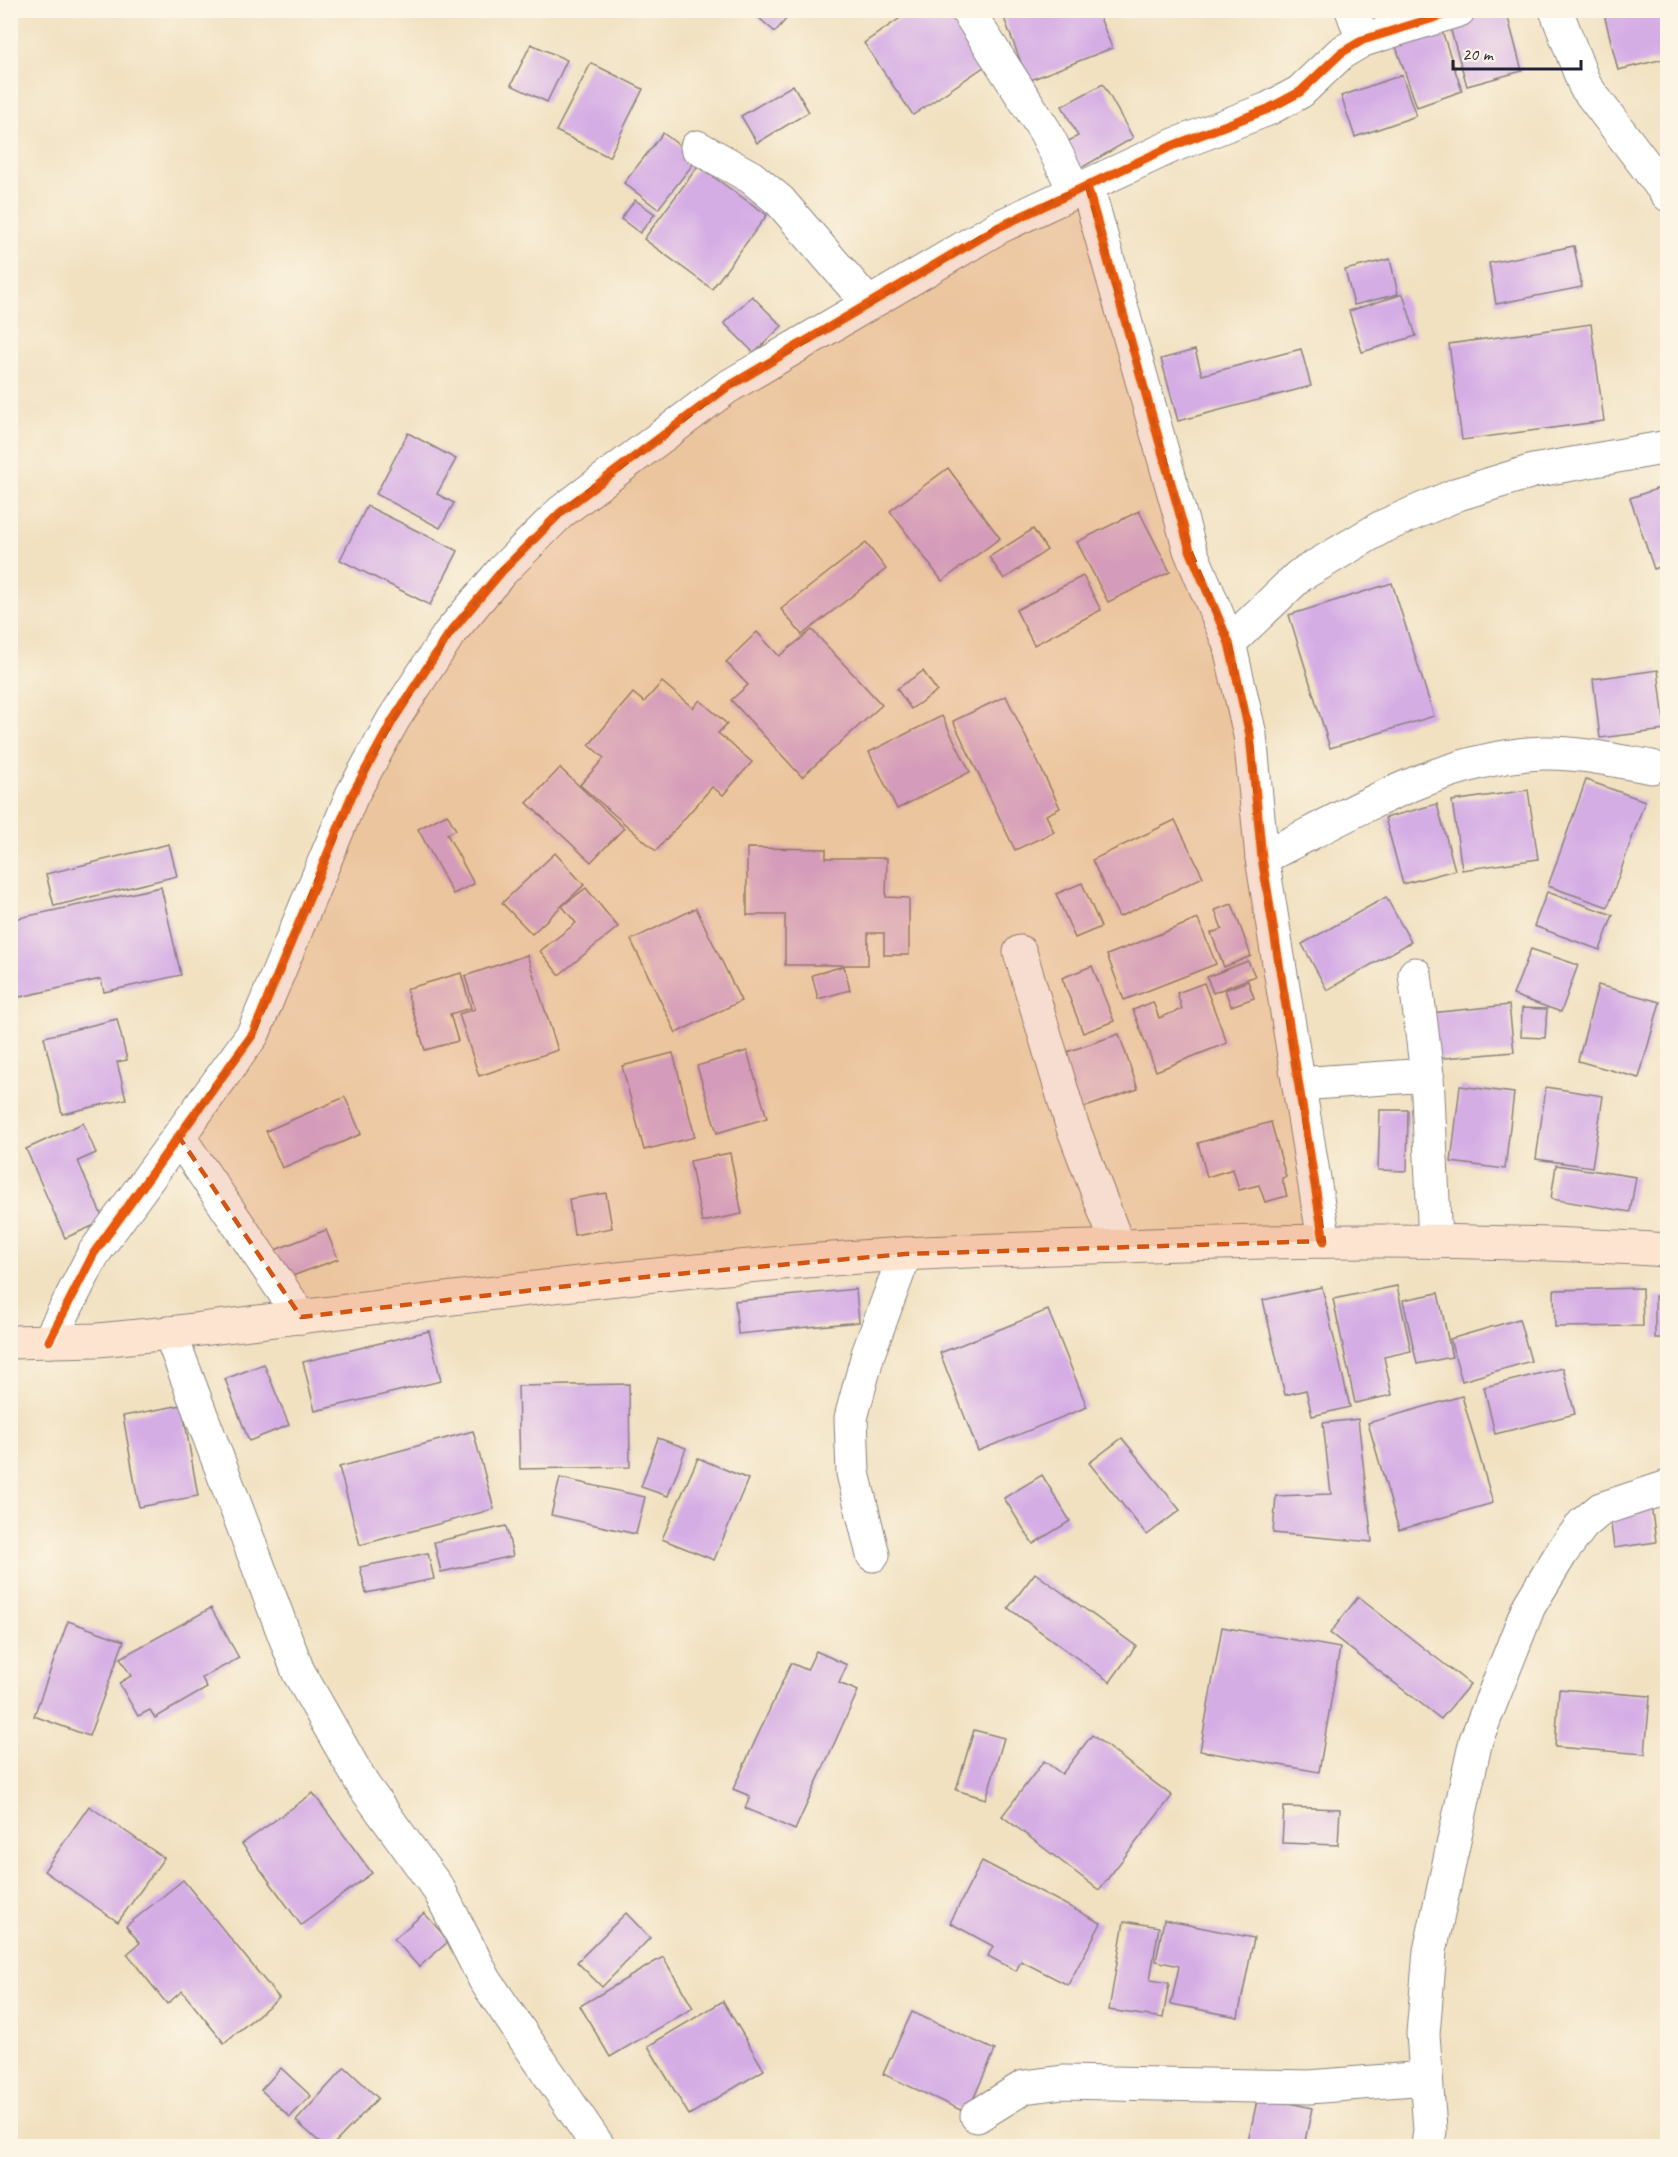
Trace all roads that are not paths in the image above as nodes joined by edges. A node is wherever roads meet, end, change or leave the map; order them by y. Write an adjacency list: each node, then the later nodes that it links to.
1 (967, 10): 6 (street)
2 (1459, 10): 4 (street)
3 (1556, 10): 7 (street)
4 (1357, 25): 6 (street)
5 (697, 147): 8 (street)
6 (1081, 188): 8 (street); 10 (street)
7 (1668, 195)
8 (867, 302): 17 (street)
9 (1668, 447): 10 (street)
10 (1229, 643): 12 (street)
11 (1652, 767): 12 (street)
12 (1262, 858): 16 (street)
13 (1020, 952): 20 (street)
14 (1415, 974): 15 (street)
15 (1427, 1076): 16 (street); 19 (street)
16 (1299, 1084): 18 (street)
17 (179, 1137): 23 (street); 25 (street)
18 (1324, 1241): 19 (main road); 20 (main road)
19 (1435, 1242): 21 (main road)
20 (1118, 1246): 22 (main road)
21 (1668, 1250)
22 (905, 1254): 23 (main road); 28 (street)
23 (301, 1317): 24 (main road)
24 (170, 1334): 25 (main road); 31 (street)
25 (49, 1341): 26 (main road)
26 (10, 1342)
27 (1668, 1487): 29 (street)
28 (873, 1555)
29 (1426, 2078): 30 (street); 32 (street)
30 (977, 2116)
31 (598, 2146)
32 (1428, 2146)

